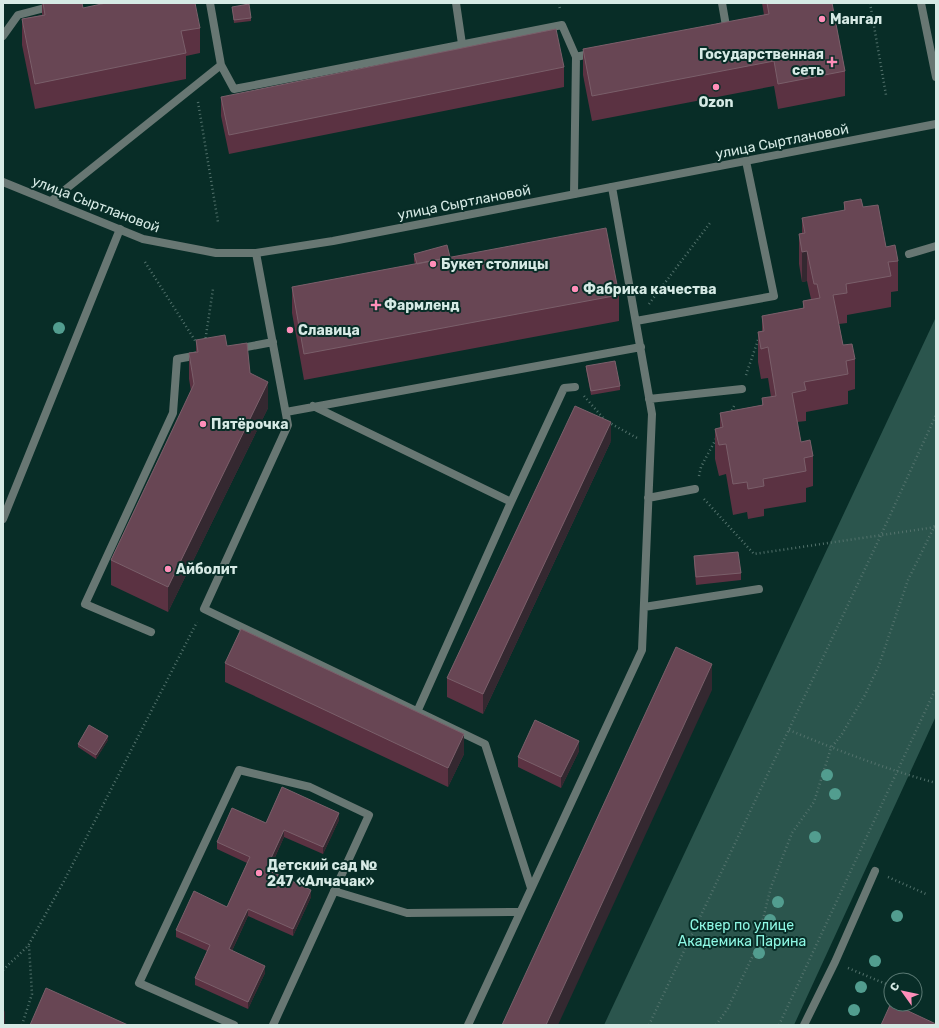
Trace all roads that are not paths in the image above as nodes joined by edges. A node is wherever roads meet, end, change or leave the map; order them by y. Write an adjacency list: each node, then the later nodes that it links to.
1 (64, 3): 7 (street)
2 (210, 3): 12 (street)
3 (456, 3): 9 (street)
4 (722, 3): 6 (street)
5 (921, 3): 8 (street)
6 (710, 29)
7 (3, 36)
8 (932, 37): 13 (street)
9 (462, 44): 11 (street); 12 (street)
10 (598, 52): 11 (street)
11 (576, 57): 18 (street)
12 (221, 65): 19 (street)
13 (936, 77)
14 (936, 124): 15 (street, улица Сыртлановой)
15 (746, 161): 17 (street, улица Сыртлановой); 24 (street)
16 (3, 182): 19 (street, улица Сыртлановой)
17 (612, 187): 18 (street, улица Сыртлановой); 24 (street)
18 (574, 194): 22 (street, улица Сыртлановой)
19 (51, 201): 20 (street, улица Сыртлановой)
20 (120, 229): 22 (street, улица Сыртлановой); 37 (street)
21 (936, 246): 23 (street)
22 (256, 252): 25 (street)
23 (909, 254)
24 (636, 321): 26 (street)
25 (273, 342): 27 (street); 33 (street)
26 (640, 347): 31 (street); 32 (street)
27 (227, 350)
28 (207, 354): 40 (street)
29 (575, 387): 36 (street)
30 (742, 389): 31 (street)
31 (649, 400): 35 (street)
32 (313, 406): 33 (street); 36 (street)
33 (286, 412): 41 (street)
34 (695, 489): 35 (street)
35 (648, 498): 39 (street)
36 (511, 502): 41 (street)
37 (3, 519)
38 (759, 589): 39 (street)
39 (644, 607): 43 (street)
40 (150, 632)
41 (417, 712): 43 (street)
42 (875, 871): 49 (street)
43 (531, 888): 45 (street)
44 (334, 891): 45 (street); 46 (street); 47 (street)
45 (520, 912): 48 (street)
46 (234, 1025)
47 (273, 1025)
48 (468, 1025)
49 (804, 1025)

